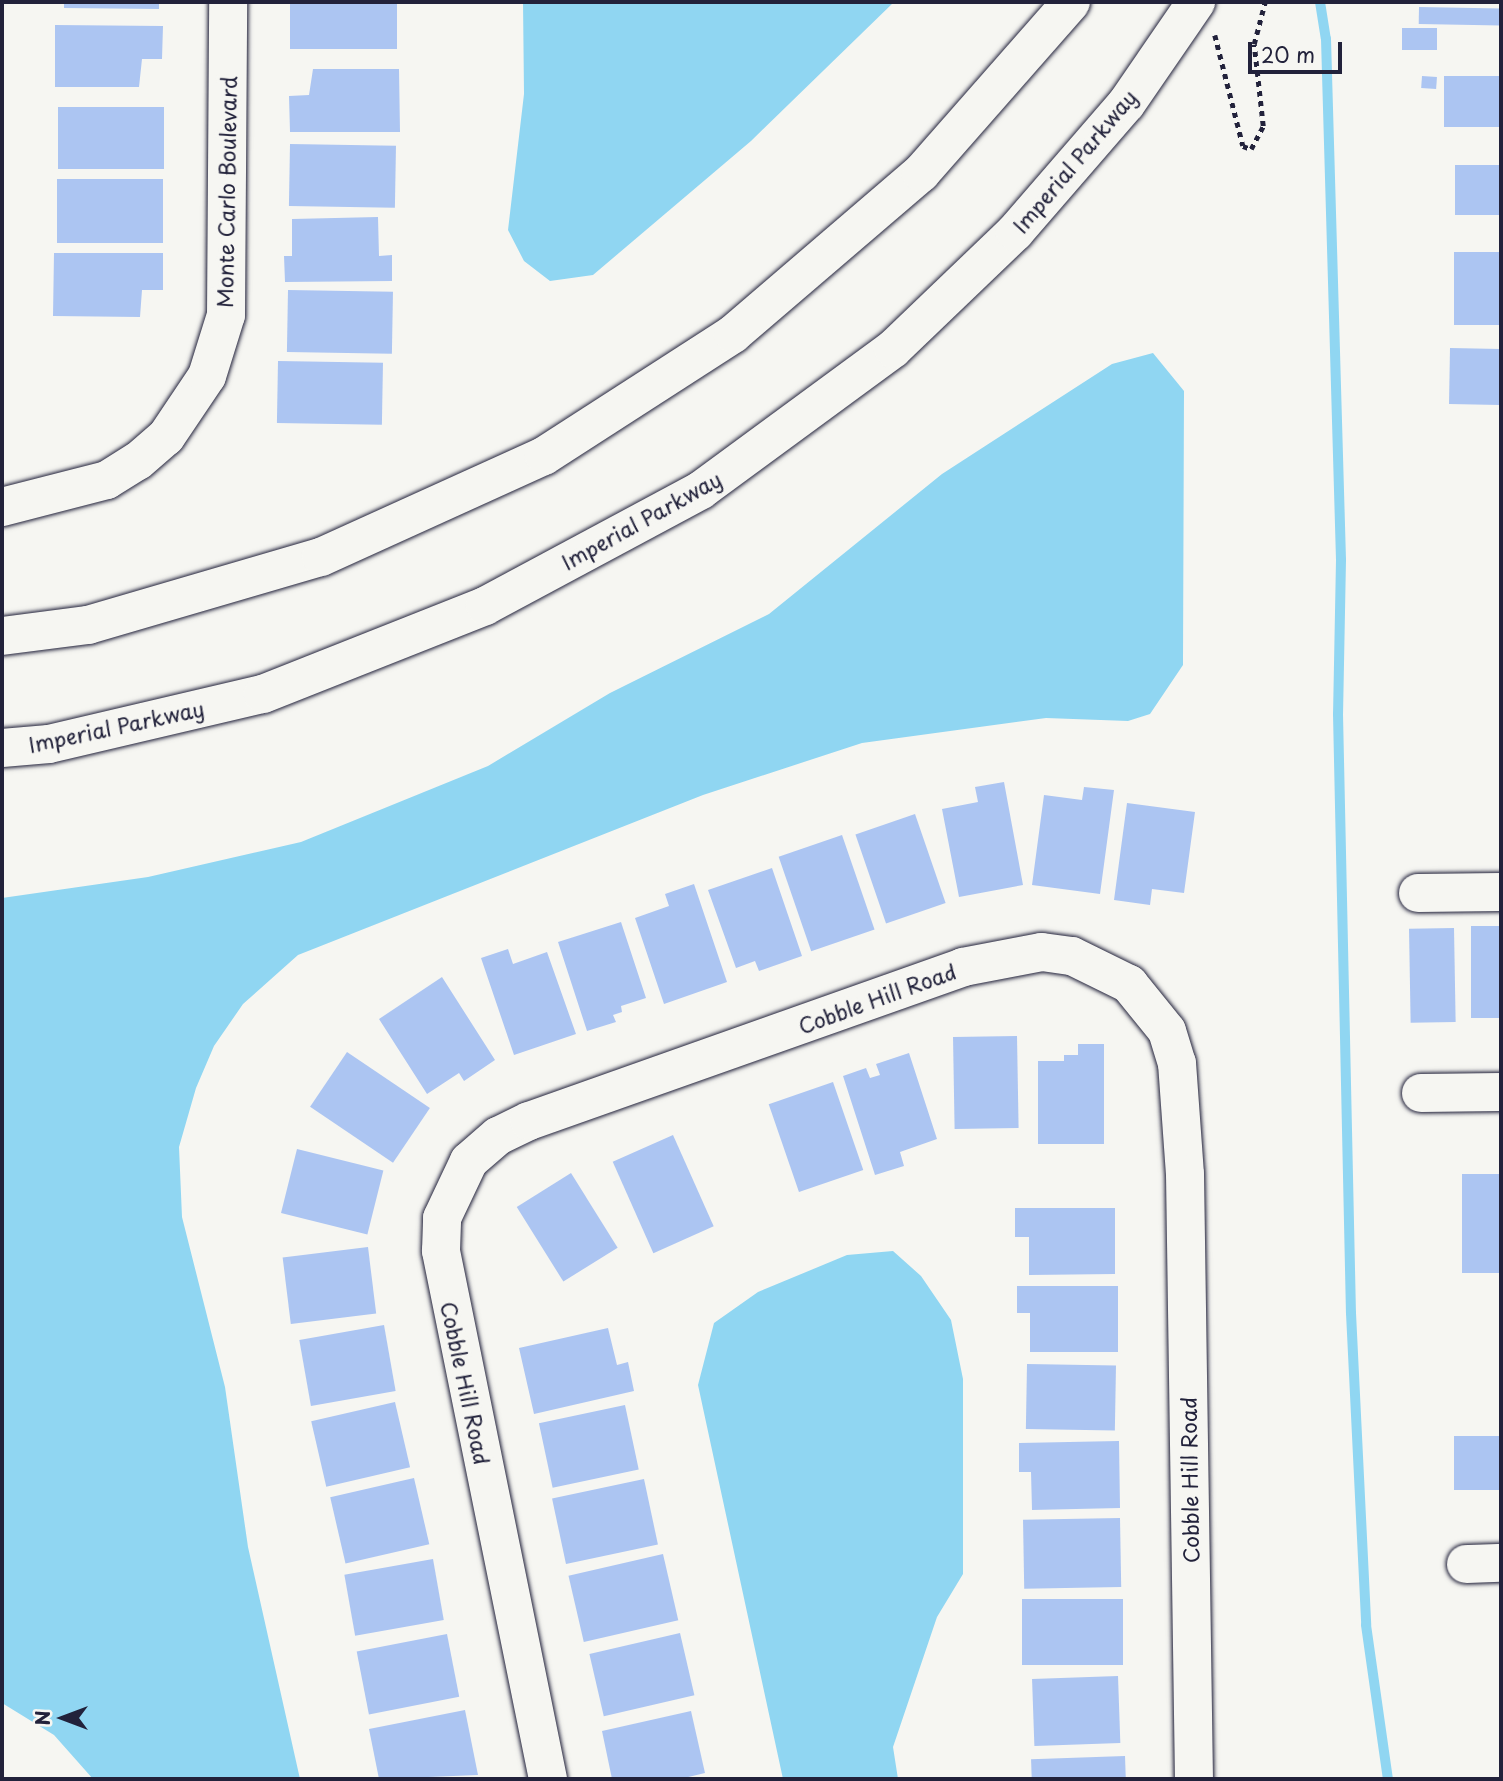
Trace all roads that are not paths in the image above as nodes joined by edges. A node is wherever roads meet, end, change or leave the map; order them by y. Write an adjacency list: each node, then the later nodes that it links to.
1 (228, 2): 4 (street, Monte Carlo Boulevard)
2 (1071, 2): 5 (street)
3 (1196, 2): 6 (street, Imperial Parkway)
4 (2, 507)
5 (2, 636)
6 (2, 748)
7 (1501, 892): 8 (street)
8 (1418, 893)
9 (1501, 1092): 10 (street)
10 (1421, 1093)
11 (548, 1779): 12 (street, Cobble Hill Road)
12 (1194, 1779)

